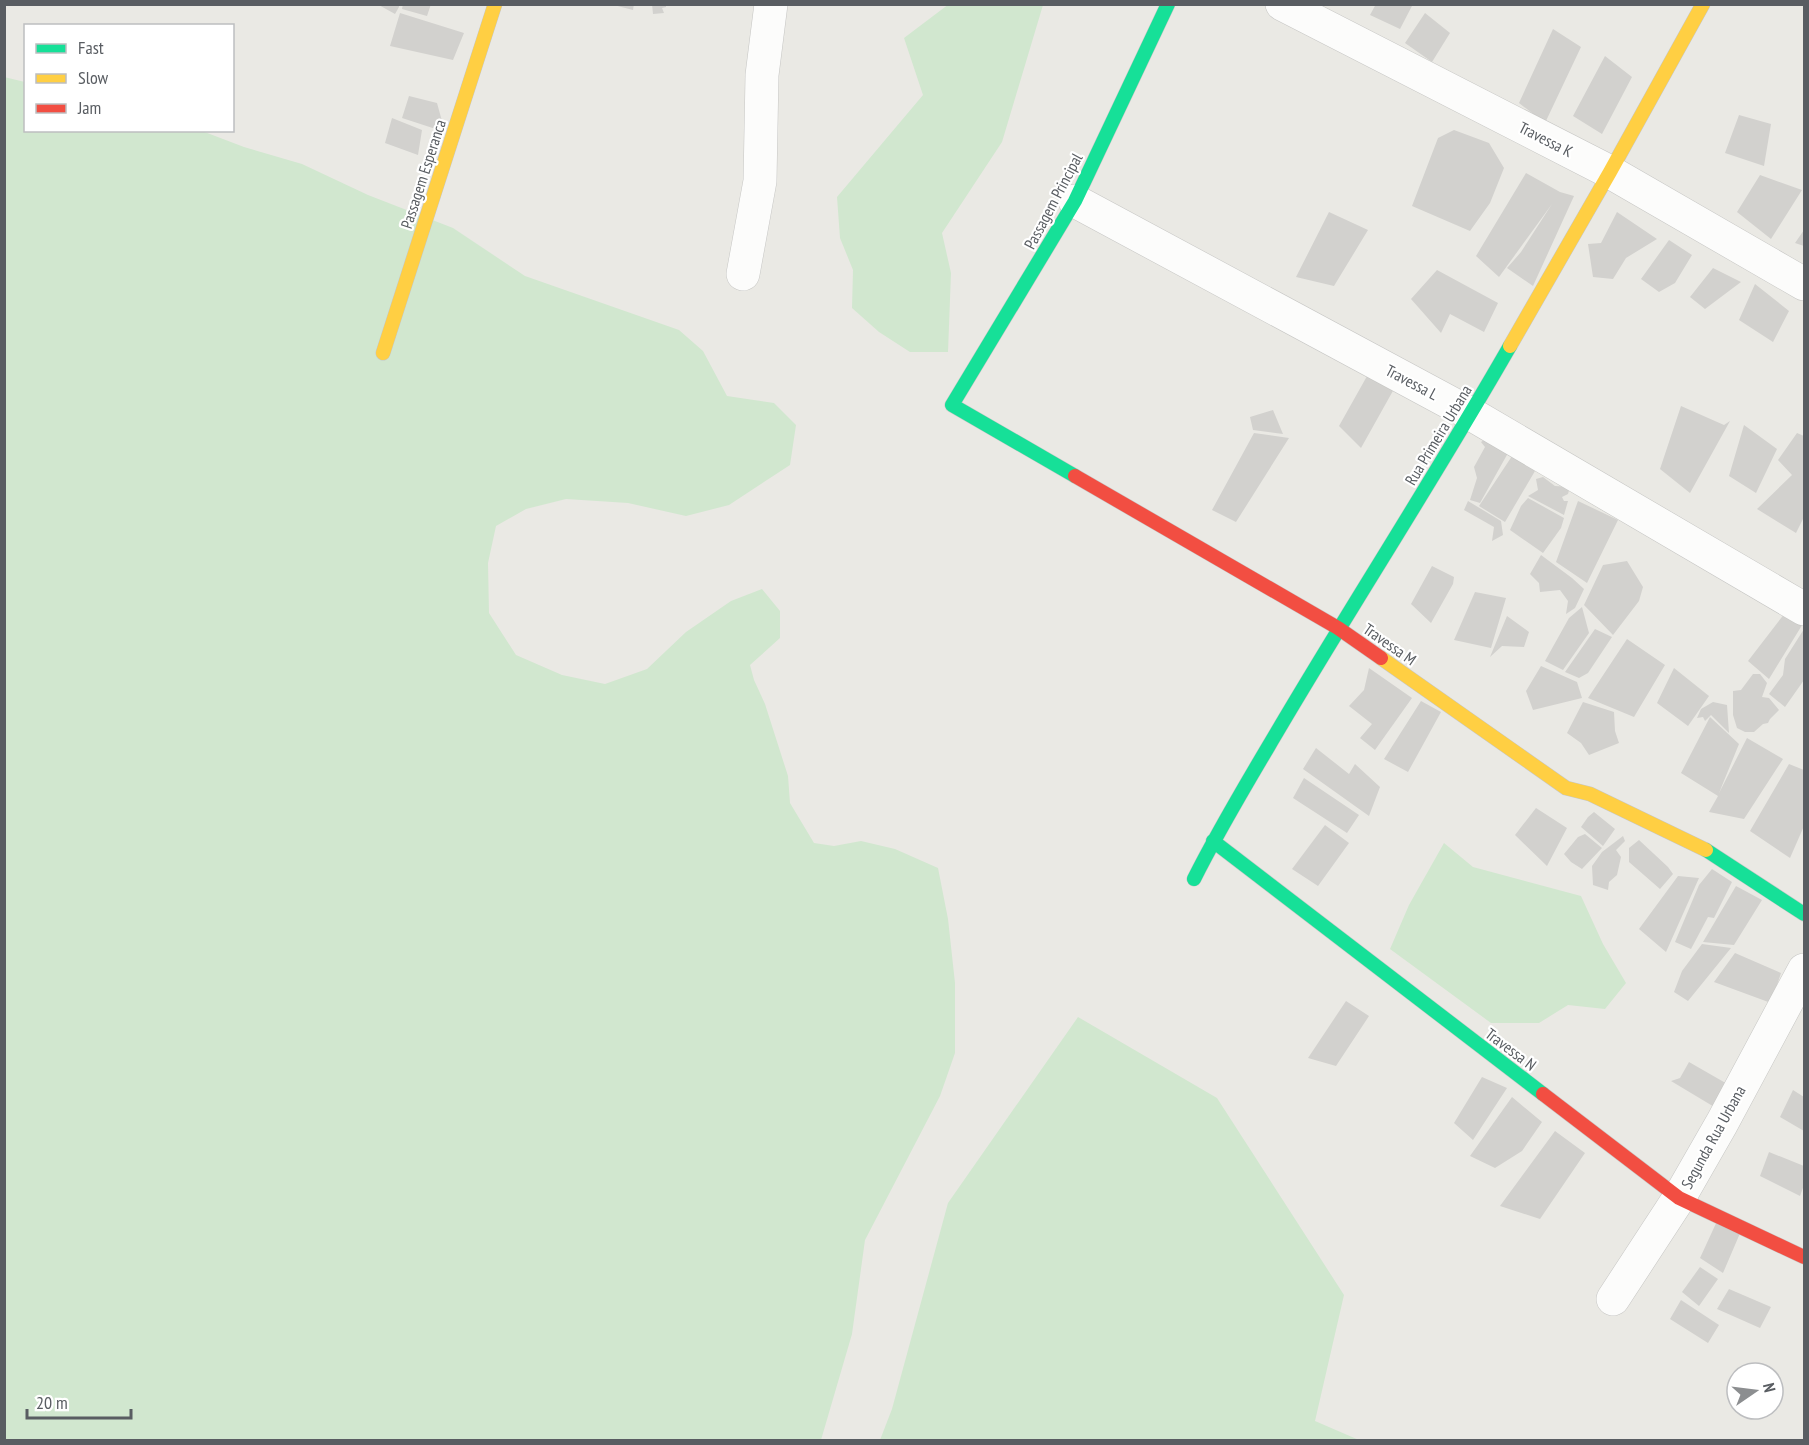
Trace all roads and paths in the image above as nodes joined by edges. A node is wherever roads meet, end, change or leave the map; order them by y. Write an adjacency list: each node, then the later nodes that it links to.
1 (495, 4): 10 (street, Passagem Esperanca)
2 (771, 4): 8 (street)
3 (1168, 4): 7 (street, Passagem Principal)
4 (1282, 4): 6 (street, Travessa K)
5 (1703, 4): 6 (street, Rua Primeira Urbana)
6 (1610, 172): 9 (street, Travessa K); 12 (street, Rua Primeira Urbana)
7 (1075, 201): 11 (street, Passagem Principal); 12 (street, Travessa L)
8 (743, 274)
9 (1804, 284)
10 (383, 353)
11 (951, 405): 14 (street, Travessa M)
12 (1471, 414): 13 (street, Travessa L); 14 (street, Rua Primeira Urbana)
13 (1804, 609)
14 (1338, 628): 15 (street, Rua Primeira Urbana); 17 (street, Travessa M)
15 (1213, 841): 16 (street, Rua Primeira Urbana); 19 (street, Travessa N)
16 (1194, 879)
17 (1804, 914)
18 (1804, 970): 19 (street, Segunda Rua Urbana)
19 (1678, 1198): 20 (street, Travessa N); 21 (street, Segunda Rua Urbana)
20 (1804, 1257)
21 (1613, 1299)

